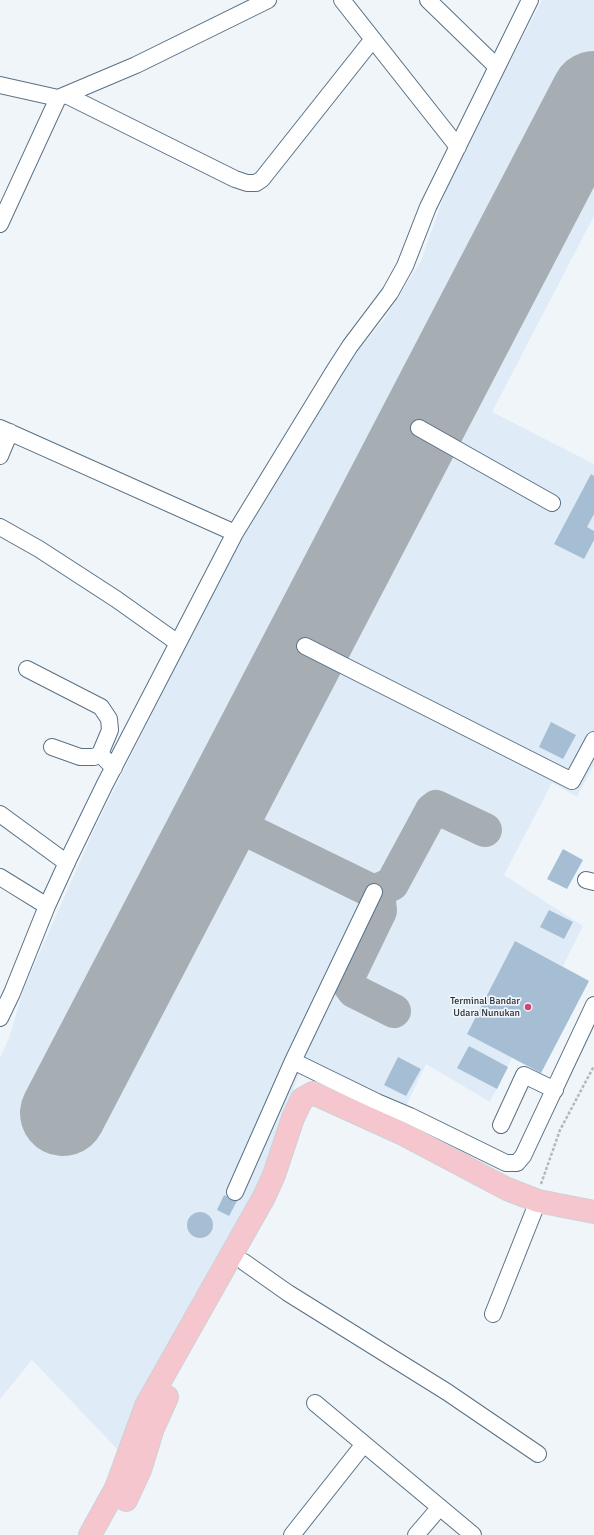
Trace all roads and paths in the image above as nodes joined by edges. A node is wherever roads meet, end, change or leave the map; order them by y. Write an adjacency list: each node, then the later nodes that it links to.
1 (268, 0): 8 (street)
2 (342, 0): 5 (street)
3 (428, 0): 6 (street)
4 (530, 0): 6 (street)
5 (373, 39): 8 (street); 9 (street)
6 (497, 67): 9 (street)
7 (0, 85): 8 (street)
8 (62, 97): 10 (street)
9 (458, 147): 16 (street)
10 (0, 224)
11 (419, 428): 14 (street)
12 (5, 430): 13 (street); 16 (street)
13 (0, 456)
14 (552, 503)
15 (0, 527): 17 (street)
16 (235, 533): 17 (street)
17 (178, 643): 23 (street)
18 (305, 646): 20 (street)
19 (27, 669): 22 (street)
20 (594, 740)
21 (52, 747): 22 (street)
22 (100, 754): 23 (street)
23 (114, 768): 25 (street)
24 (0, 814): 25 (street)
25 (67, 863): 28 (street)
26 (3, 883): 28 (street)
27 (374, 892): 31 (street)
28 (47, 906): 30 (street)
29 (594, 1005): 33 (street)
30 (0, 1018)
31 (293, 1061): 35 (street); 37 (street)
32 (594, 1066): 38 (path)
33 (555, 1090): 35 (street); 36 (street)
34 (313, 1093): 35 (highway); 40 (highway); 46 (highway)
35 (406, 1124): 38 (highway)
36 (501, 1125)
37 (235, 1192)
38 (537, 1200): 39 (highway); 41 (street)
39 (594, 1212)
40 (244, 1262): 44 (street); 47 (highway)
41 (493, 1314)
42 (315, 1403): 43 (street)
43 (364, 1444): 45 (street); 48 (street)
44 (538, 1454)
45 (440, 1507): 49 (street); 50 (street)
46 (90, 1535)
47 (106, 1535)
48 (292, 1535)
49 (416, 1535)
50 (473, 1535)

